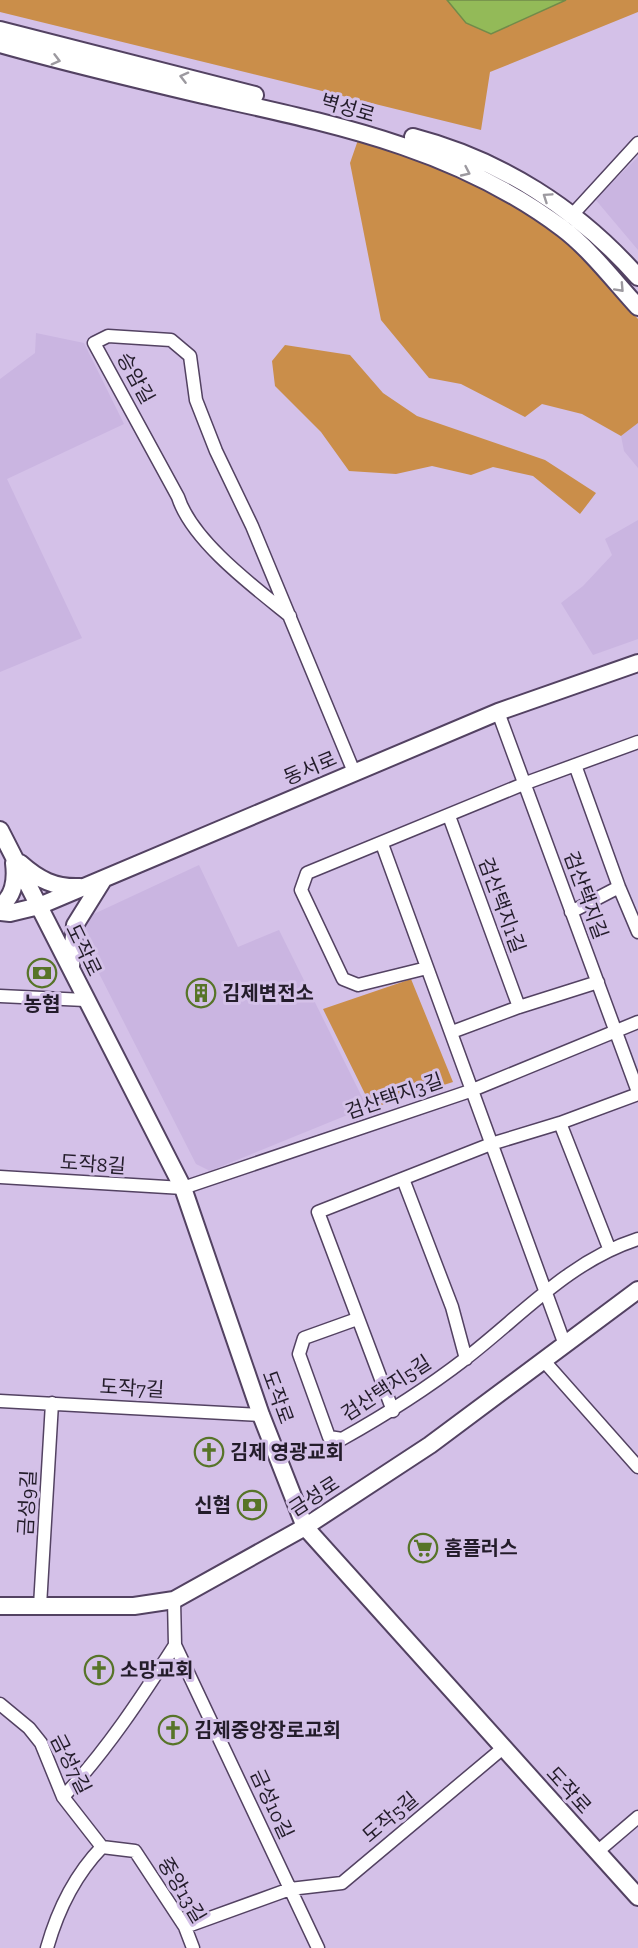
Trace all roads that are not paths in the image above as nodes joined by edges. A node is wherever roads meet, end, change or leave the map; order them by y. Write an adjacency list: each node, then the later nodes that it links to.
1 (0, 30): 4 (main road, 벽성로, one-way to 1)
2 (0, 44): 6 (main road, 벽성로, one-way to 6)
3 (638, 143): 4 (street)
4 (573, 214): 5 (main road, 벽성로)
5 (638, 277)
6 (638, 307)
7 (290, 616): 7 (street, 승암길); 12 (street, 승암길)
8 (638, 663): 9 (main road, 동서로)
9 (498, 712): 12 (main road, 동서로); 13 (street, 검산택지길)
10 (638, 742): 11 (street)
11 (575, 765): 13 (street); 20 (street)
12 (354, 772): 18 (main road, 동서로)
13 (526, 783): 14 (street); 24 (street, 검산택지길)
14 (449, 816): 16 (street); 31 (street, 검산택지1길)
15 (0, 830): 17 (main road, 도작로)
16 (382, 844): 26 (street); 26 (street)
17 (13, 856): 19 (main road); 21 (main road); 22 (main road, 도작로)
18 (104, 879): 19 (main road, 동서로); 27 (main road)
19 (86, 886): 22 (main road, 동서로)
20 (619, 887): 24 (street); 25 (street)
21 (0, 906)
22 (39, 906): 23 (main road, 동서로); 27 (main road, 도작로)
23 (0, 912)
24 (571, 912): 28 (street, 검산택지길)
25 (638, 932)
26 (427, 968): 34 (street)
27 (71, 970): 30 (main road, 도작로)
28 (598, 982): 31 (street); 33 (street, 검산택지길)
29 (0, 996): 30 (street)
30 (85, 1000): 41 (main road, 도작로)
31 (519, 1007): 34 (street)
32 (638, 1022): 33 (street, 검산택지3길)
33 (614, 1030): 35 (street, 검산택지3길); 36 (street, 검산택지길)
34 (452, 1032): 35 (street)
35 (470, 1091): 38 (street); 41 (street, 검산택지3길)
36 (638, 1093): 37 (street)
37 (560, 1123): 38 (street); 43 (street)
38 (491, 1144): 40 (street); 45 (street)
39 (0, 1177): 41 (street, 도작8길)
40 (403, 1179): 46 (street); 48 (street)
41 (183, 1188): 53 (main road, 도작로)
42 (638, 1239): 43 (street, 검산택지5길)
43 (609, 1248): 45 (street, 검산택지5길)
44 (638, 1290): 47 (main road, 금성로)
45 (545, 1291): 47 (street); 48 (street, 검산택지5길)
46 (357, 1319): 52 (street); 52 (street, 검산택지5길)
47 (565, 1345): 49 (main road, 금성로)
48 (466, 1359): 52 (street, 검산택지5길)
49 (544, 1361): 54 (street); 55 (main road, 금성로)
50 (0, 1401): 51 (street, 도작7길)
51 (52, 1404): 53 (street, 도작7길); 57 (street, 금성9길)
52 (393, 1411)
53 (261, 1415): 55 (main road, 도작로)
54 (638, 1467)
55 (305, 1527): 56 (main road, 금성로); 61 (main road, 도작로)
56 (174, 1600): 57 (main road, 금성로); 59 (street, 금성10길)
57 (40, 1605): 58 (main road, 금성로)
58 (0, 1606)
59 (175, 1645): 62 (street); 66 (street, 금성10길)
60 (0, 1704): 62 (street, 금성7길)
61 (502, 1748): 65 (main road, 도작로); 66 (street, 도작5길)
62 (63, 1797): 64 (street, 금성7길)
63 (638, 1817): 65 (street)
64 (102, 1847): 68 (street, 중앙13길); 69 (street)
65 (597, 1852): 67 (main road, 도작로)
66 (290, 1889): 68 (street, 도작5길); 71 (street, 금성10길)
67 (638, 1898)
68 (185, 1927): 70 (street, 중앙13길)
69 (47, 1948)
70 (193, 1948)
71 (318, 1948)

